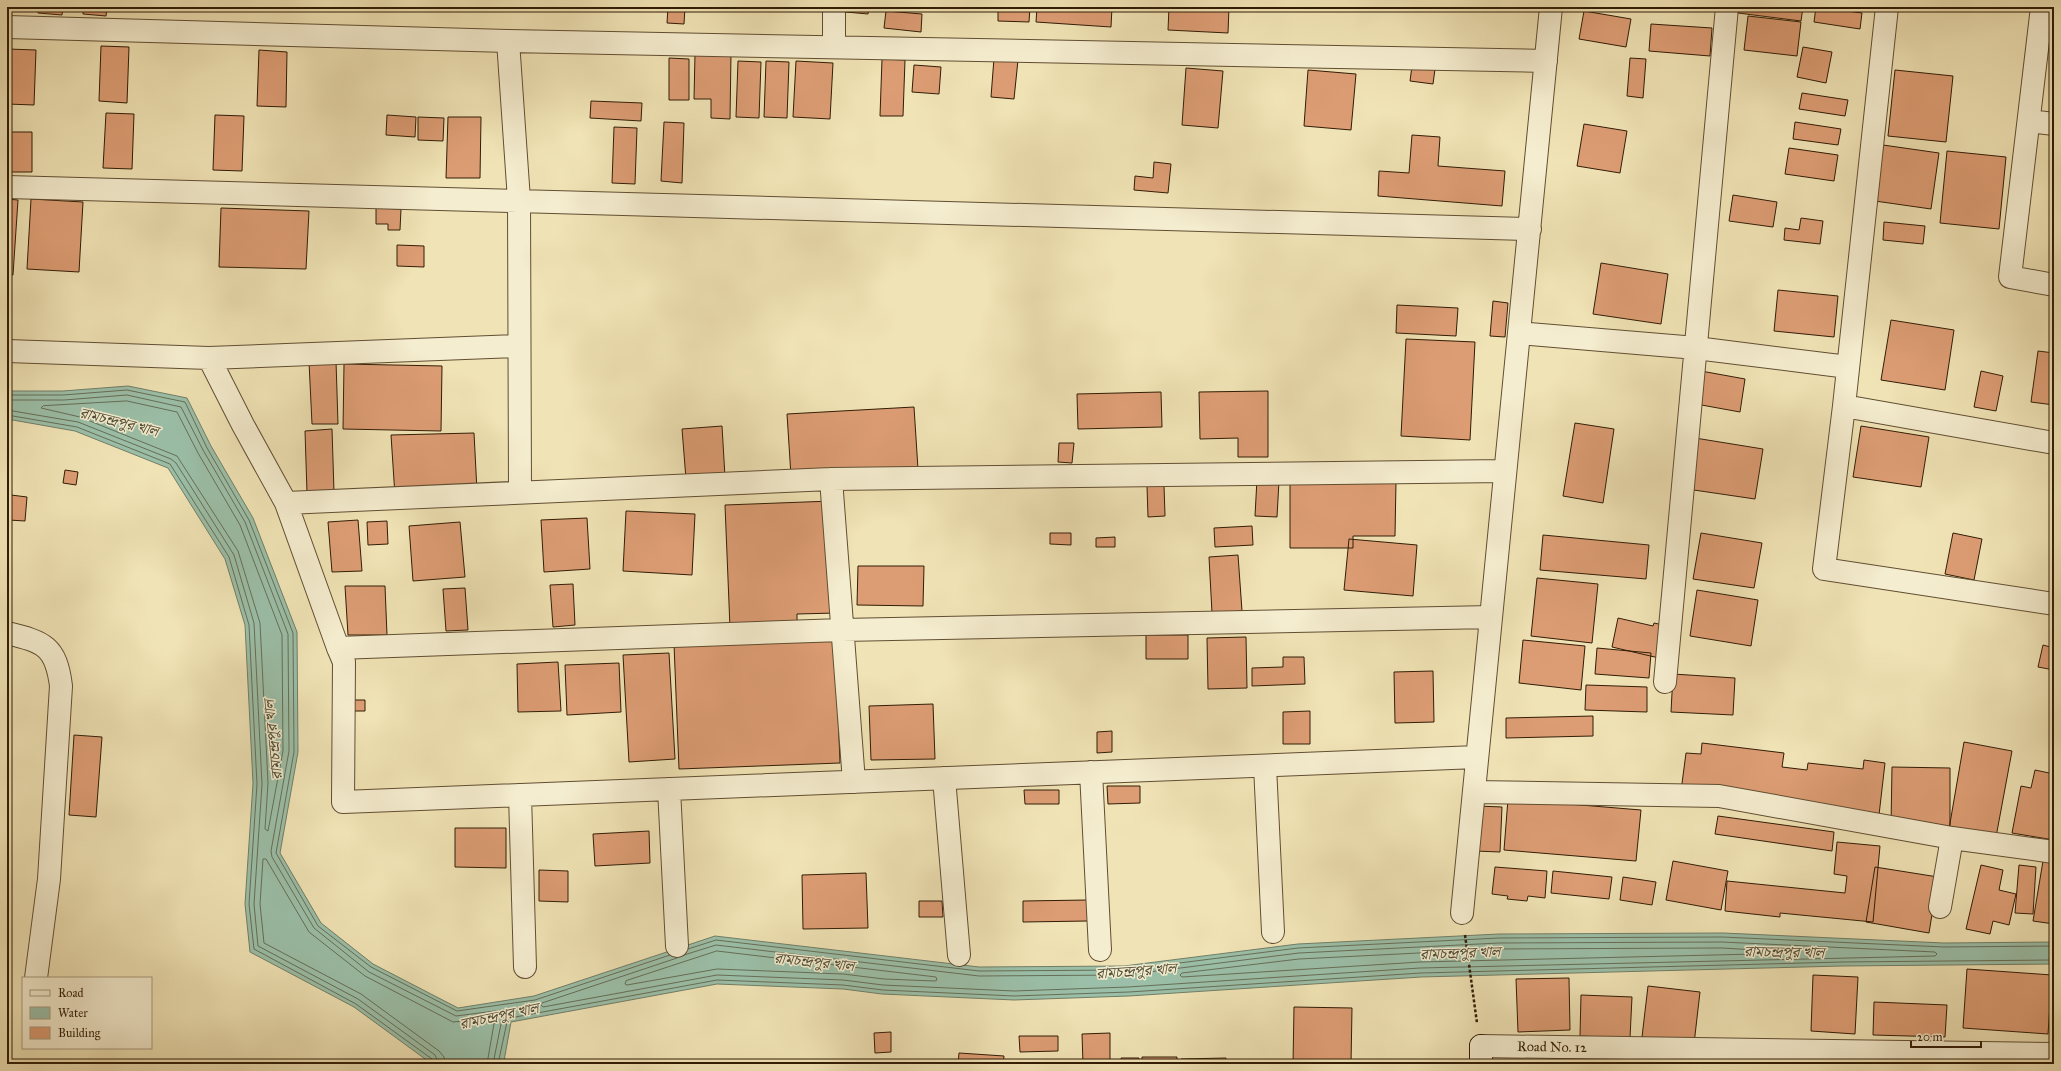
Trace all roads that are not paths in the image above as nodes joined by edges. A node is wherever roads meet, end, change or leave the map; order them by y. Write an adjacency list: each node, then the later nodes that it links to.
1 (834, 7): 8 (street)
2 (1551, 7): 9 (street)
3 (1727, 7): 18 (street)
4 (1887, 7): 21 (street)
5 (2042, 7): 10 (street)
6 (7, 27): 7 (street)
7 (508, 41): 8 (street); 13 (street)
8 (834, 47): 9 (street)
9 (1546, 61): 14 (street)
10 (2029, 121): 11 (street); 15 (street)
11 (2054, 124)
12 (7, 187): 13 (street)
13 (519, 200): 14 (street); 17 (street)
14 (1530, 229): 16 (street)
15 (2054, 285)
16 (1519, 333): 18 (street); 24 (street)
17 (519, 346): 20 (street); 26 (street)
18 (1696, 348): 21 (street); 33 (street)
19 (7, 351): 20 (street)
20 (209, 358): 27 (street)
21 (1848, 367): 22 (street)
22 (1844, 406): 23 (street); 28 (street)
23 (2054, 443)
24 (1505, 471): 25 (street); 29 (street)
25 (831, 479): 26 (street); 30 (street)
26 (520, 492): 27 (street)
27 (286, 502): 32 (street)
28 (2054, 604)
29 (1491, 617): 30 (street); 34 (street)
30 (842, 630): 32 (street); 38 (street)
31 (7, 633): 51 (street)
32 (338, 648): 41 (street)
33 (1665, 682)
34 (1477, 757): 35 (street); 40 (street)
35 (1265, 766): 36 (street); 46 (street)
36 (1091, 772): 37 (street); 48 (street)
37 (944, 778): 38 (street); 49 (street)
38 (854, 782): 39 (street)
39 (669, 789): 41 (street); 47 (street)
40 (1474, 792): 42 (street); 45 (street)
41 (520, 795): 50 (street)
42 (1952, 838): 43 (street); 44 (street)
43 (2054, 852)
44 (1940, 907)
45 (1462, 913)
46 (1273, 932)
47 (676, 946)
48 (1100, 950)
49 (959, 954)
50 (525, 967)
51 (36, 977)
52 (2054, 1054): 53 (street, Road No. 12)
53 (1481, 1055)

